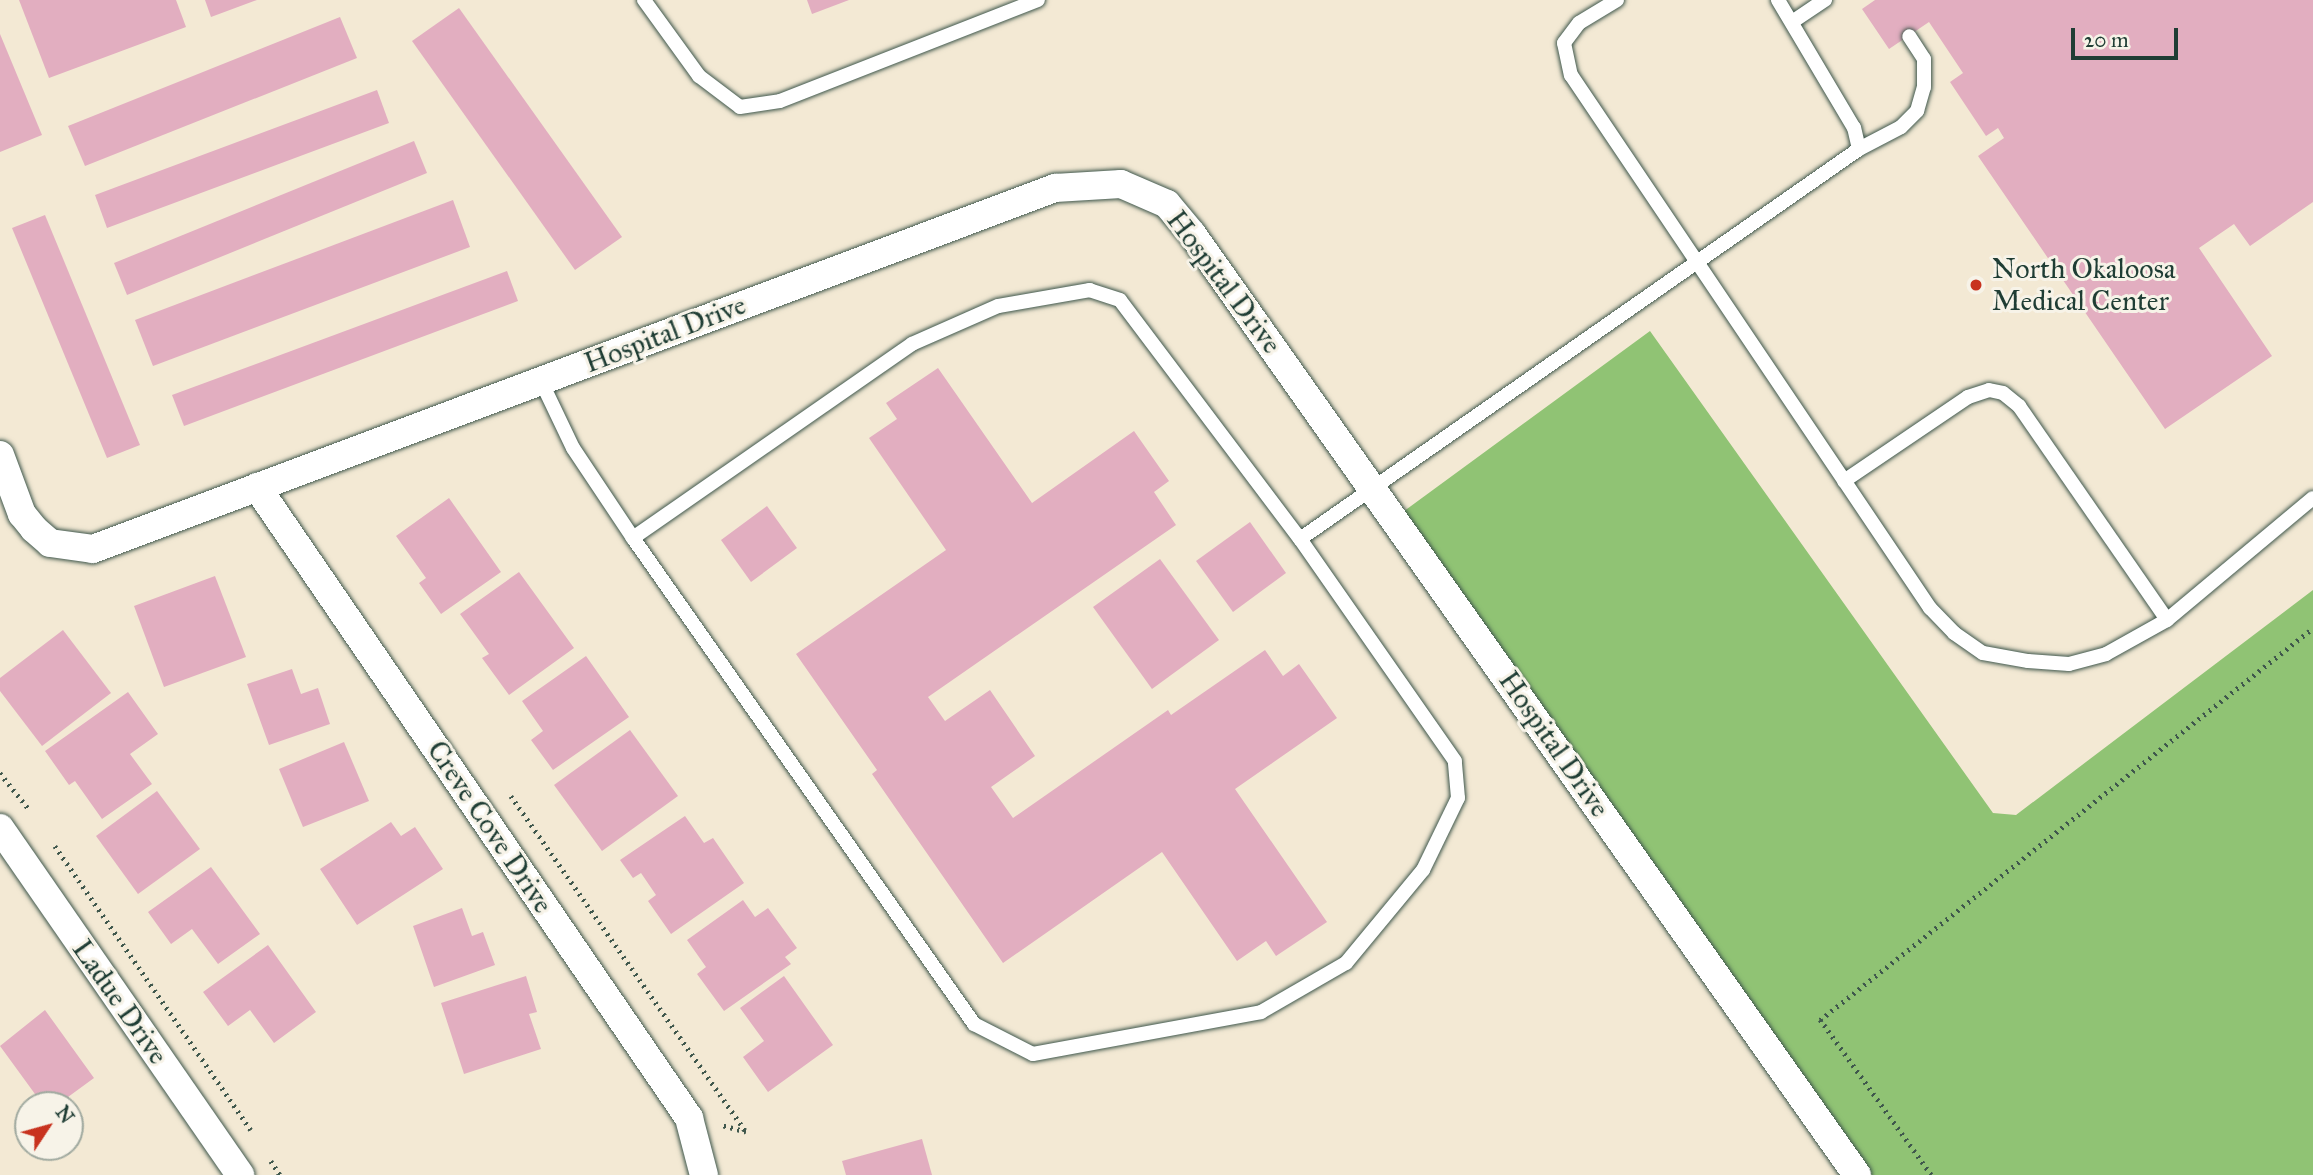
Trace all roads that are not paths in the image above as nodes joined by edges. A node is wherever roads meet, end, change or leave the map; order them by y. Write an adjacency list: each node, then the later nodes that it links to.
1 (644, 0): 2 (lane)
2 (1038, 0)
3 (1617, 0): 9 (lane)
4 (1778, 0): 6 (lane)
5 (1825, 0): 6 (lane)
6 (1792, 22): 8 (lane)
7 (1909, 36): 8 (lane)
8 (1858, 149): 9 (lane)
9 (1697, 260): 12 (lane); 14 (lane)
10 (541, 381): 13 (street, Hospital Drive); 14 (street, Hospital Drive); 16 (lane)
11 (0, 455): 13 (street, Hospital Drive)
12 (1844, 481): 18 (lane); 18 (lane)
13 (257, 487): 21 (street, Creve Cove Drive)
14 (1374, 487): 17 (lane); 22 (street, Hospital Drive)
15 (2313, 498): 18 (lane)
16 (633, 537): 17 (lane); 17 (lane)
17 (1300, 540)
18 (2167, 620)
19 (0, 828): 20 (street, Ladue Drive)
20 (240, 1175)
21 (704, 1175)
22 (1857, 1175)

